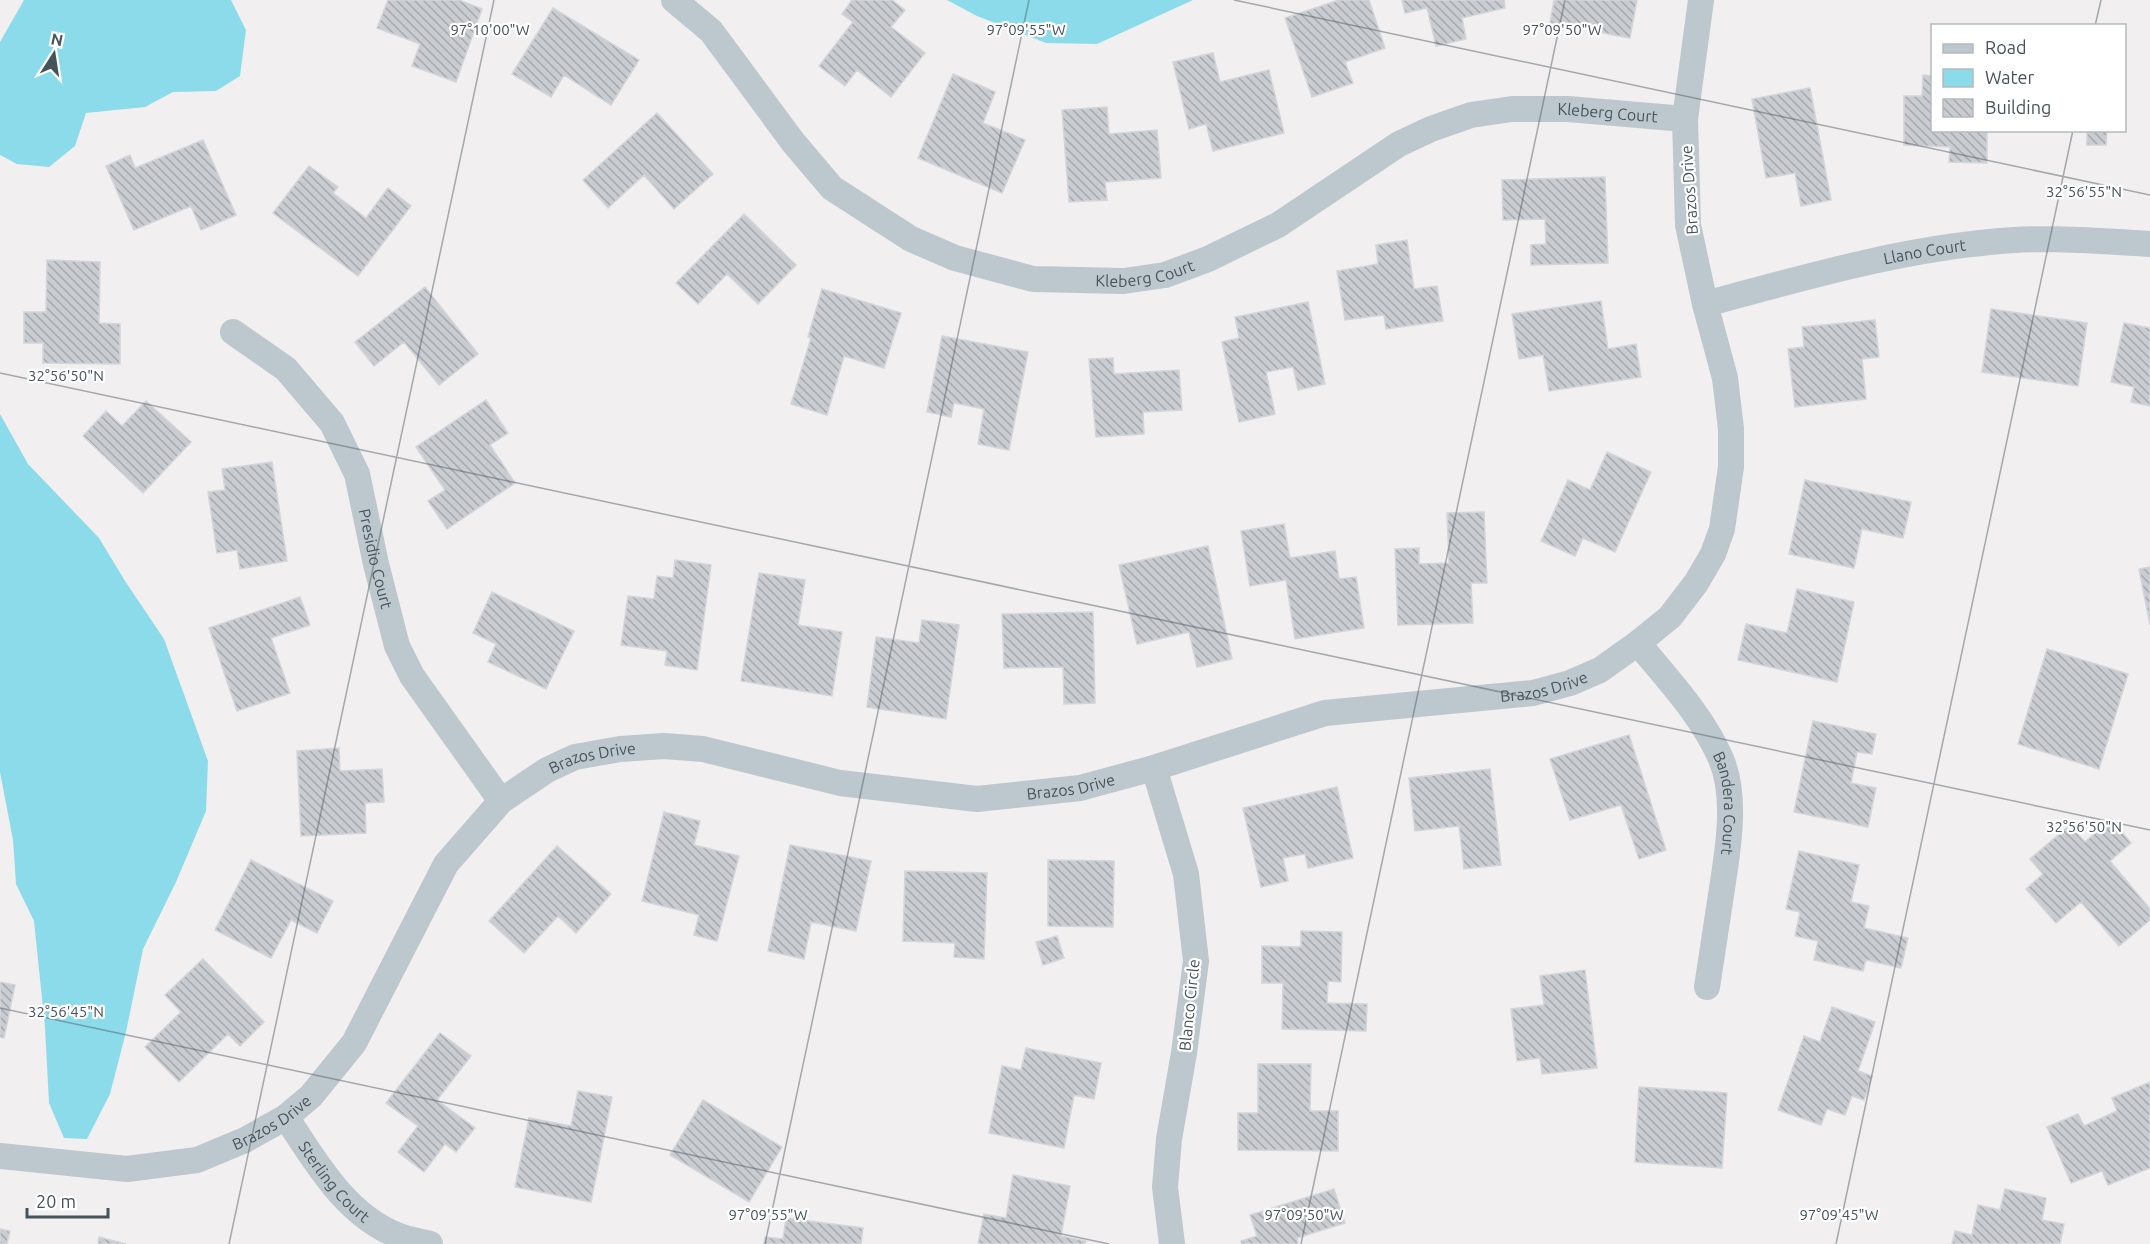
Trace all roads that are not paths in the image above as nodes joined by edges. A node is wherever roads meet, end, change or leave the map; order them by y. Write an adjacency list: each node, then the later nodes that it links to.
1 (674, 0): 3 (street, Kleberg Court)
2 (1701, 0): 3 (street, Brazos Drive)
3 (1685, 119): 5 (street, Brazos Drive)
4 (2150, 244): 5 (street, Llano Court)
5 (1706, 304): 7 (street, Brazos Drive)
6 (234, 332): 9 (street, Presidio Court)
7 (1638, 644): 8 (street, Brazos Drive); 10 (street, Bandera Court)
8 (1154, 768): 9 (street, Brazos Drive); 14 (street, Blanco Circle)
9 (501, 801): 11 (street, Brazos Drive)
10 (1707, 987)
11 (286, 1117): 12 (street, Brazos Drive); 13 (street, Sterling Court)
12 (0, 1156)
13 (430, 1244)
14 (1172, 1244)

